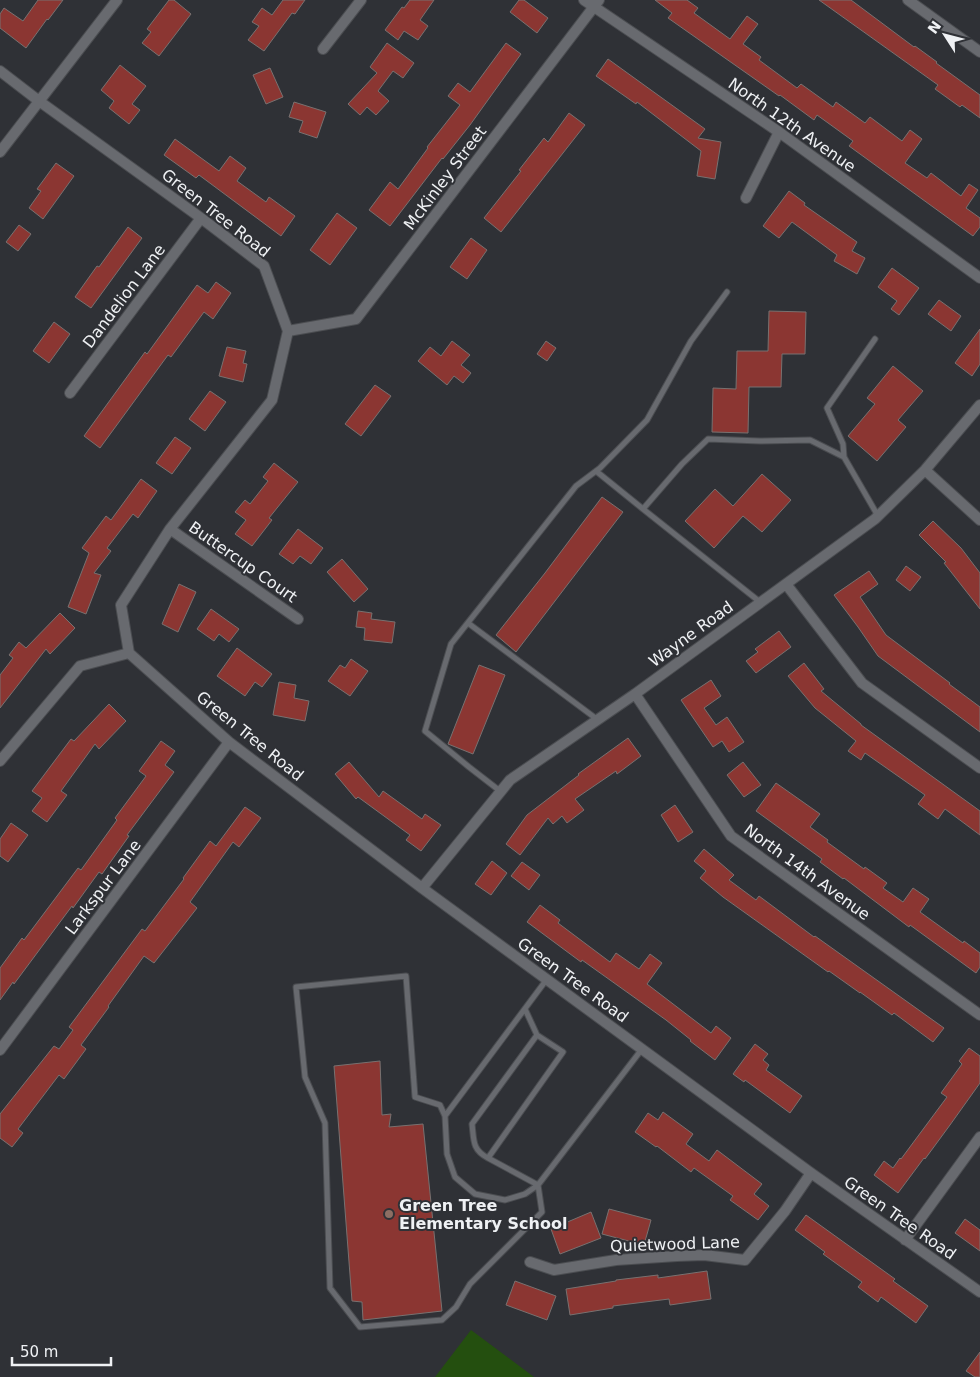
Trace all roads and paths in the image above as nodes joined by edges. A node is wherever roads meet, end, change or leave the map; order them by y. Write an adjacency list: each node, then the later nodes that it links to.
1 (117, 0): 9 (street)
2 (361, 0): 6 (street)
3 (584, 0): 5 (street, North 12th Avenue)
4 (908, 0): 7 (street)
5 (597, 4): 10 (street, North 12th Avenue); 16 (street, McKinley Street)
6 (322, 49)
7 (980, 52)
8 (0, 71): 9 (street, Green Tree Road)
9 (39, 101): 11 (street); 13 (street, Green Tree Road)
10 (779, 132): 12 (street); 14 (street, North 12th Avenue)
11 (0, 152)
12 (746, 198)
13 (201, 218): 16 (street, Green Tree Road); 18 (street, Dandelion Lane)
14 (980, 278)
15 (727, 292): 22 (lane)
16 (288, 331): 26 (street)
17 (874, 339): 20 (lane)
18 (70, 393)
19 (980, 405): 21 (street, Wayne Road)
20 (844, 456): 23 (lane); 24 (lane)
21 (925, 470): 24 (street, Wayne Road); 25 (street)
22 (596, 471): 23 (lane); 30 (lane)
23 (643, 509): 28 (lane)
24 (878, 516): 27 (street, Wayne Road)
25 (980, 520)
26 (170, 529): 29 (street, Buttercup Court); 31 (street)
27 (786, 584): 28 (street, Wayne Road); 36 (street)
28 (761, 602): 32 (street, Wayne Road)
29 (298, 619)
30 (468, 623): 33 (lane); 37 (lane)
31 (129, 653): 34 (street, Green Tree Road); 35 (street)
32 (635, 694): 33 (street, Wayne Road); 41 (street, North 14th Avenue)
33 (598, 720): 37 (street, Wayne Road)
34 (229, 742): 38 (street, Green Tree Road); 44 (street, Larkspur Lane)
35 (0, 761)
36 (980, 768)
37 (500, 791): 38 (street, Wayne Road)
38 (422, 888): 39 (street, Green Tree Road)
39 (546, 979): 40 (lane); 43 (street, Green Tree Road)
40 (525, 1009): 42 (lane); 45 (lane)
41 (980, 1015)
42 (537, 1035): 47 (lane); 47 (lane)
43 (642, 1049): 48 (street, Green Tree Road); 49 (lane)
44 (0, 1050)
45 (445, 1116): 49 (lane); 49 (lane)
46 (980, 1137): 50 (street)
47 (488, 1158): 49 (lane)
48 (811, 1173): 50 (street, Green Tree Road); 51 (street, Quietwood Lane)
49 (538, 1185)
50 (905, 1240): 52 (street, Green Tree Road)
51 (530, 1262)
52 (980, 1292)

